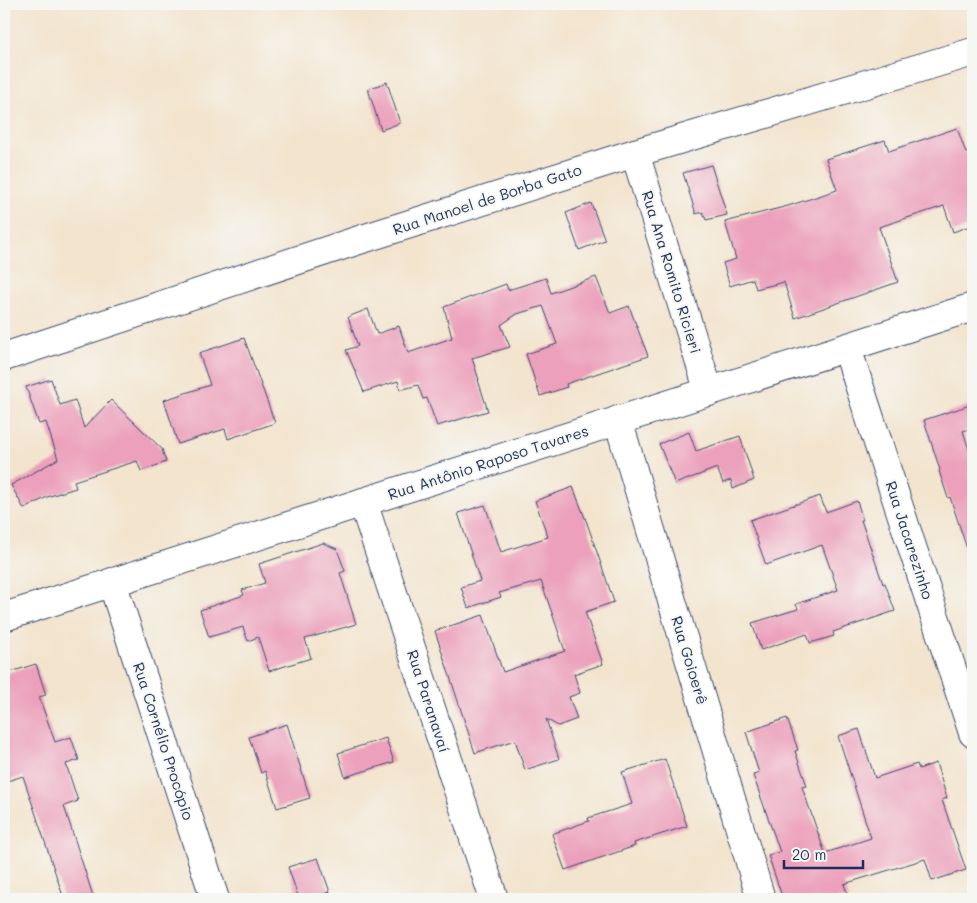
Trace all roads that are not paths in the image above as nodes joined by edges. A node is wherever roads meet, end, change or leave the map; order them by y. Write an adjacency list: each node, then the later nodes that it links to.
1 (973, 52): 2 (street, Rua Manoel de Borba Gato)
2 (635, 152): 5 (street, Rua Manoel de Borba Gato); 6 (street, Rua Ana Romito Ricieri)
3 (973, 307): 4 (street, Rua Antônio Raposo Tavares)
4 (847, 348): 6 (street, Rua Antônio Raposo Tavares); 11 (street, Rua Jacarezinho)
5 (4, 357)
6 (708, 392): 7 (street, Rua Antônio Raposo Tavares)
7 (618, 420): 8 (street, Rua Antônio Raposo Tavares); 14 (street, Rua Goioerê)
8 (363, 502): 9 (street, Rua Antônio Raposo Tavares); 13 (street, Rua Paranavaí)
9 (112, 582): 10 (street, Rua Antônio Raposo Tavares); 12 (street, Rua Cornélio Procópio)
10 (4, 617)
11 (973, 733)
12 (216, 899)
13 (494, 899)
14 (761, 899)

